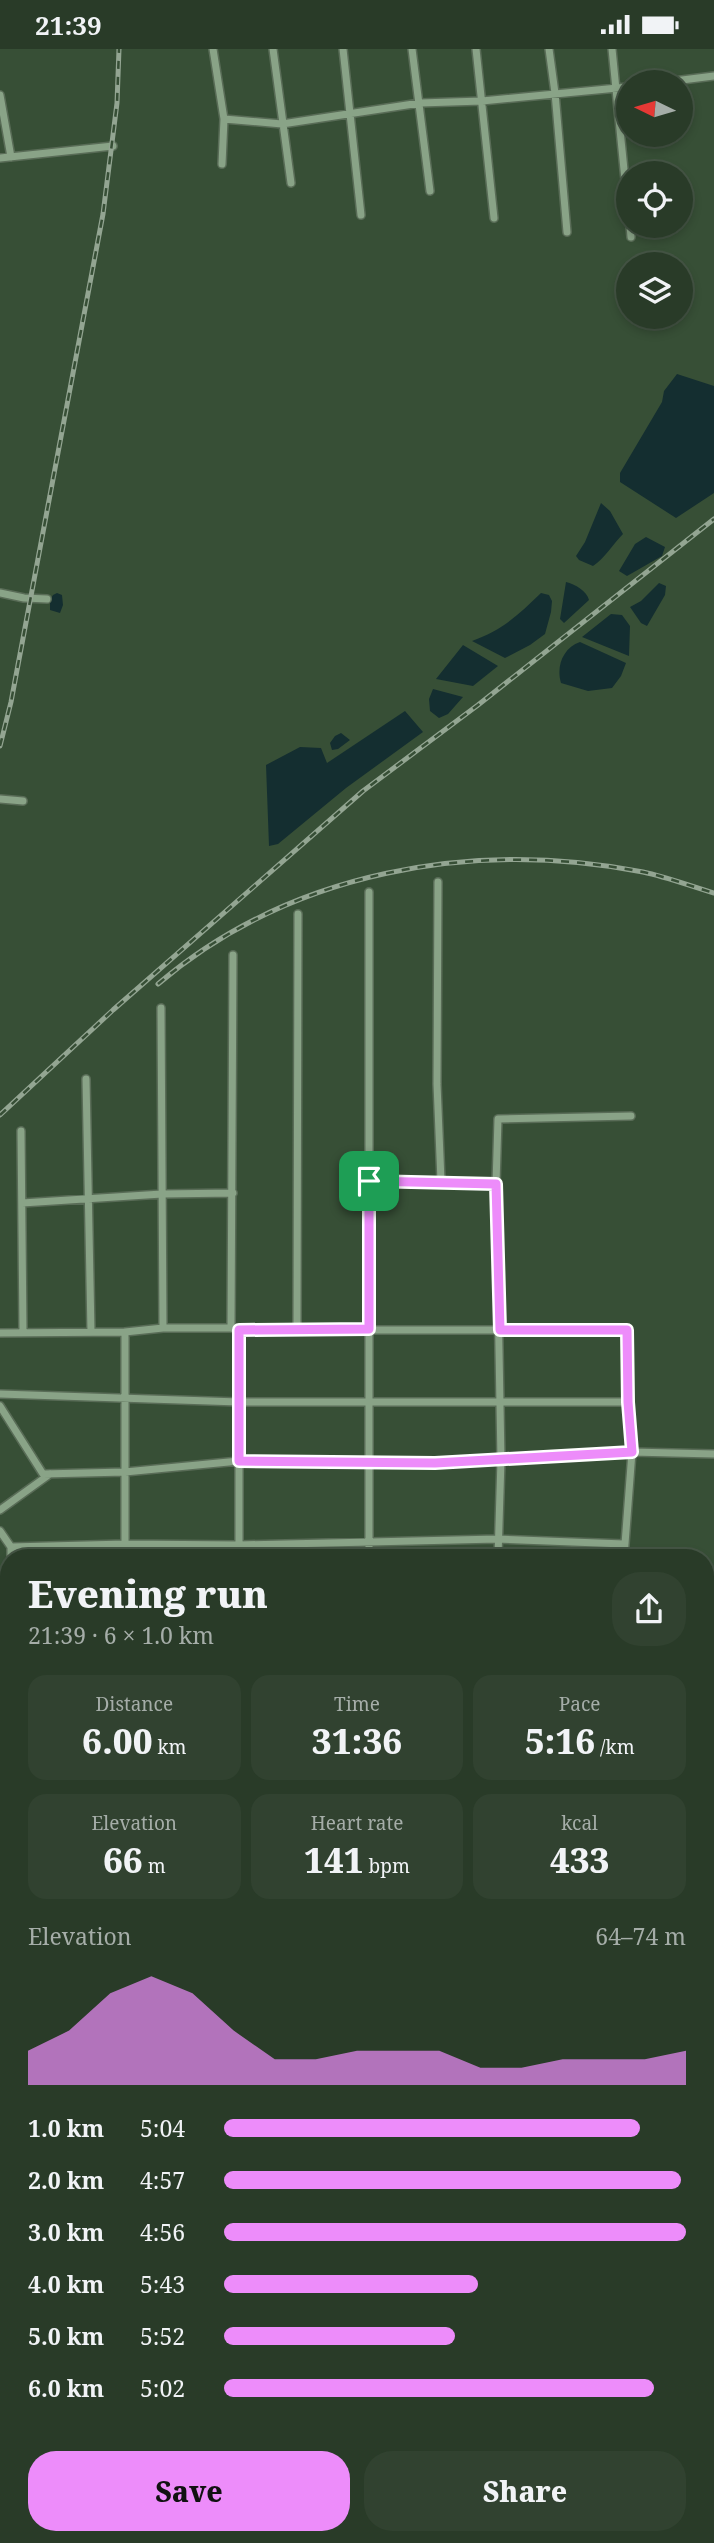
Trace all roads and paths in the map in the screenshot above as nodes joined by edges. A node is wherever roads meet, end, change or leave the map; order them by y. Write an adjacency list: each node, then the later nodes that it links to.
1 (213, 49): 16 (street)
2 (273, 49): 17 (street)
3 (343, 49): 15 (street)
4 (412, 49): 14 (street)
5 (476, 49): 13 (street)
6 (548, 49): 11 (street)
7 (612, 49): 10 (street)
8 (714, 76): 9 (street)
9 (693, 79)
10 (616, 88): 11 (street)
11 (555, 93): 13 (street); 26 (street)
12 (0, 95): 19 (street)
13 (482, 101): 14 (street); 25 (street)
14 (420, 103): 15 (street); 23 (street)
15 (351, 114): 17 (street); 24 (street)
16 (224, 119): 17 (street); 21 (street)
17 (282, 124): 22 (street)
18 (113, 146): 19 (street)
19 (11, 157): 20 (street)
20 (0, 158)
21 (222, 164)
22 (291, 183)
23 (430, 191)
24 (361, 215)
25 (494, 218)
26 (567, 232)
27 (0, 593): 28 (street)
28 (47, 599)
29 (0, 799): 30 (street)
30 (23, 801)
31 (438, 882): 40 (street)
32 (369, 892): 39 (street)
33 (298, 914): 48 (street)
34 (233, 954): 42 (street)
35 (161, 1008): 43 (street)
36 (86, 1079): 44 (street)
37 (631, 1116): 41 (street)
38 (21, 1131): 45 (street)
39 (369, 1181): 40 (street); 49 (street)
40 (441, 1181): 41 (street)
41 (496, 1184): 50 (street)
42 (233, 1193): 43 (street); 47 (street)
43 (162, 1194): 44 (street); 46 (street)
44 (89, 1199): 45 (street); 52 (street)
45 (22, 1202): 51 (street)
46 (163, 1328): 47 (street); 53 (street)
47 (235, 1329): 48 (street); 57 (street)
48 (296, 1329): 49 (street)
49 (369, 1329): 50 (street); 60 (street)
50 (500, 1330): 58 (street); 59 (street)
51 (23, 1332): 52 (street); 54 (street)
52 (91, 1332): 53 (street)
53 (125, 1332): 56 (street)
54 (0, 1333)
55 (0, 1394): 56 (street)
56 (125, 1400): 57 (street); 67 (street)
57 (239, 1402): 60 (street); 65 (street)
58 (500, 1402): 59 (street); 60 (street); 64 (street)
59 (628, 1402): 62 (street)
60 (368, 1403): 66 (street)
61 (0, 1406): 68 (street)
62 (632, 1452): 63 (street); 64 (street); 74 (street)
63 (714, 1454)
64 (501, 1460): 66 (street); 71 (street)
65 (239, 1461): 66 (street); 67 (street); 75 (street)
66 (369, 1462): 72 (street)
67 (125, 1472): 68 (street); 73 (street)
68 (50, 1474): 69 (street)
69 (0, 1510)
70 (0, 1531): 76 (street)
71 (497, 1539): 72 (street); 74 (street); 80 (street)
72 (369, 1543): 75 (street); 79 (street)
73 (125, 1544): 75 (street); 76 (street); 77 (street)
74 (624, 1544): 81 (street)
75 (239, 1545): 78 (street)
76 (11, 1547)
77 (125, 1549)
78 (239, 1549)
79 (369, 1549)
80 (498, 1549)
81 (624, 1549)

